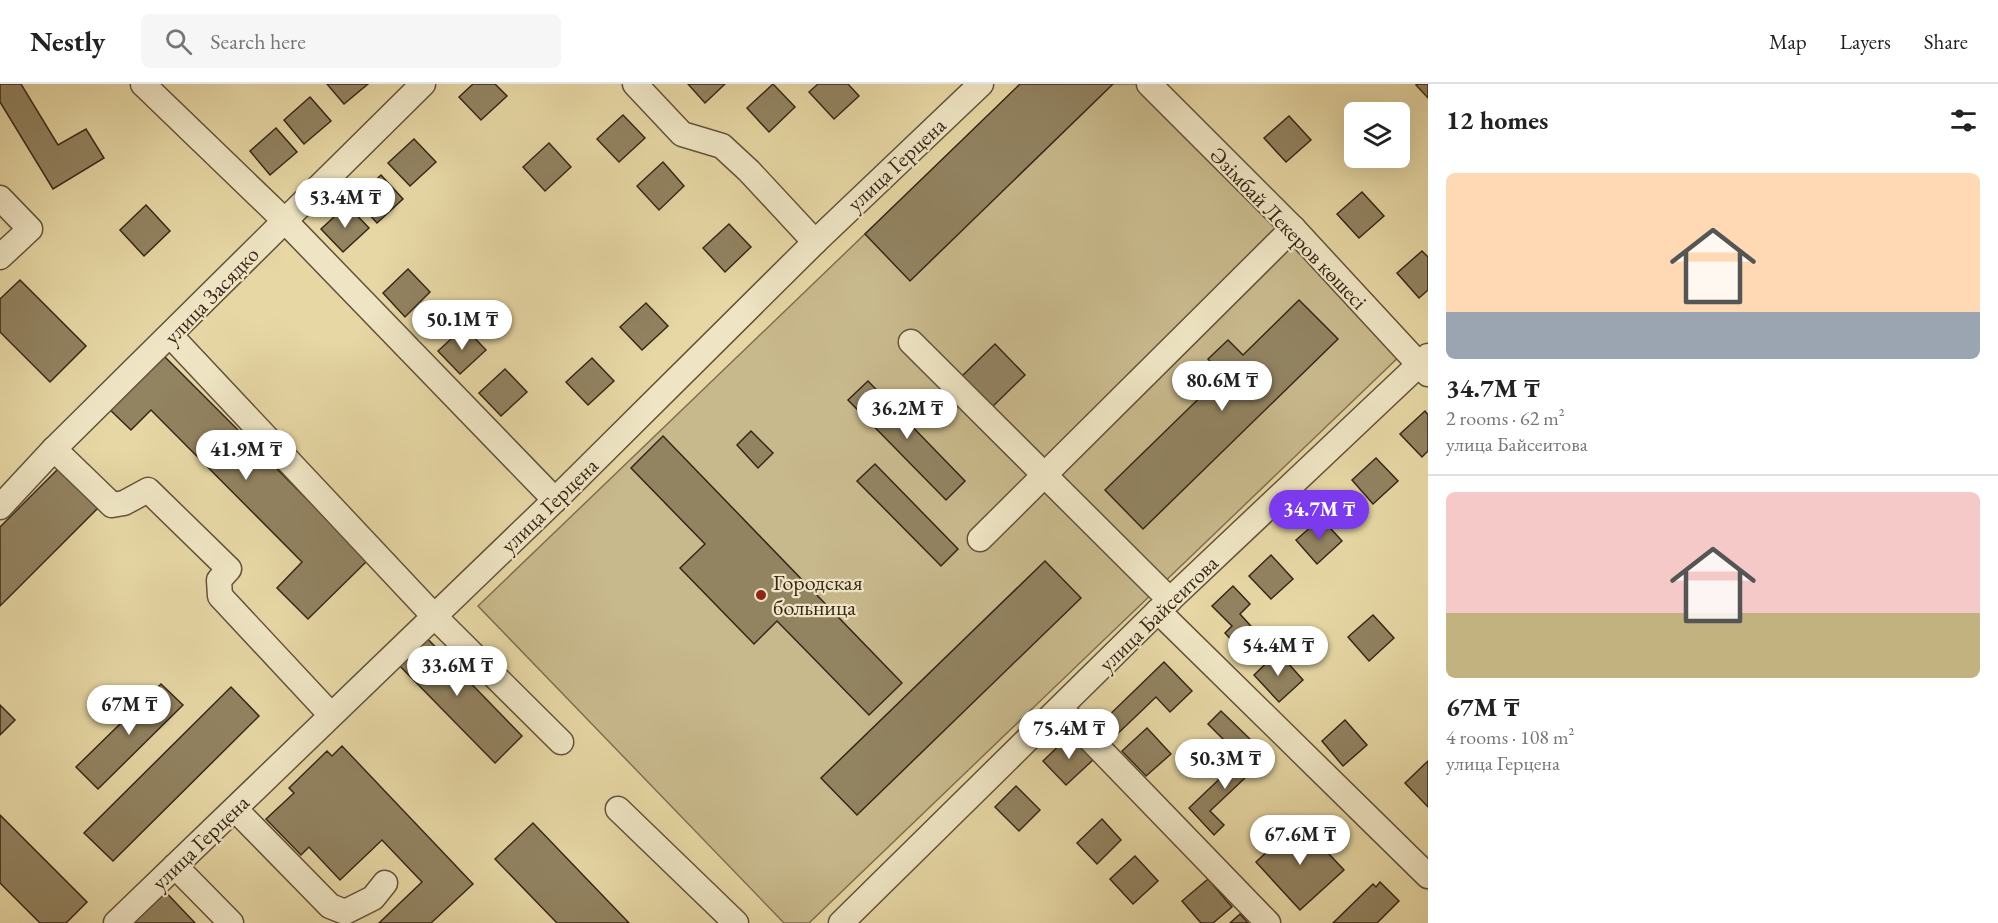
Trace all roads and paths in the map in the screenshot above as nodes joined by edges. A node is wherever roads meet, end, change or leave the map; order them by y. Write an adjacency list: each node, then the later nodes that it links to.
1 (143, 84): 7 (street)
2 (423, 84): 7 (street, улица Засядко)
3 (635, 84): 9 (street)
4 (981, 84): 9 (street, улица Герцена)
5 (1149, 84): 8 (street, Әзімбай Лекеров көшесі)
6 (0, 198): 10 (street)
7 (284, 220): 11 (street, улица Засядко); 16 (street)
8 (1293, 228): 13 (street, Әзімбай Лекеров көшесі); 15 (street)
9 (814, 242): 16 (street, улица Герцена)
10 (0, 257)
11 (171, 336): 14 (street, улица Засядко); 20 (street)
12 (911, 342): 15 (street)
13 (1425, 365): 19 (street, улица Байсеитова)
14 (54, 449): 17 (street, улица Засядко); 22 (street)
15 (1044, 475): 18 (street); 19 (street)
16 (555, 500): 20 (street, улица Герцена)
17 (0, 507)
18 (980, 539)
19 (1164, 605): 21 (street, улица Байсеитова); 27 (street)
20 (434, 616): 22 (street, улица Герцена); 23 (street)
21 (1061, 709): 32 (street, улица Байсеитова); 33 (street)
22 (331, 715): 24 (street, улица Герцена)
23 (561, 742)
24 (235, 809): 26 (street, улица Герцена); 28 (street)
25 (618, 809): 31 (street)
26 (175, 866): 29 (street, улица Герцена); 30 (street)
27 (1428, 876)
28 (385, 883)
29 (116, 923)
30 (231, 923)
31 (736, 923)
32 (841, 923)
33 (1268, 923)

